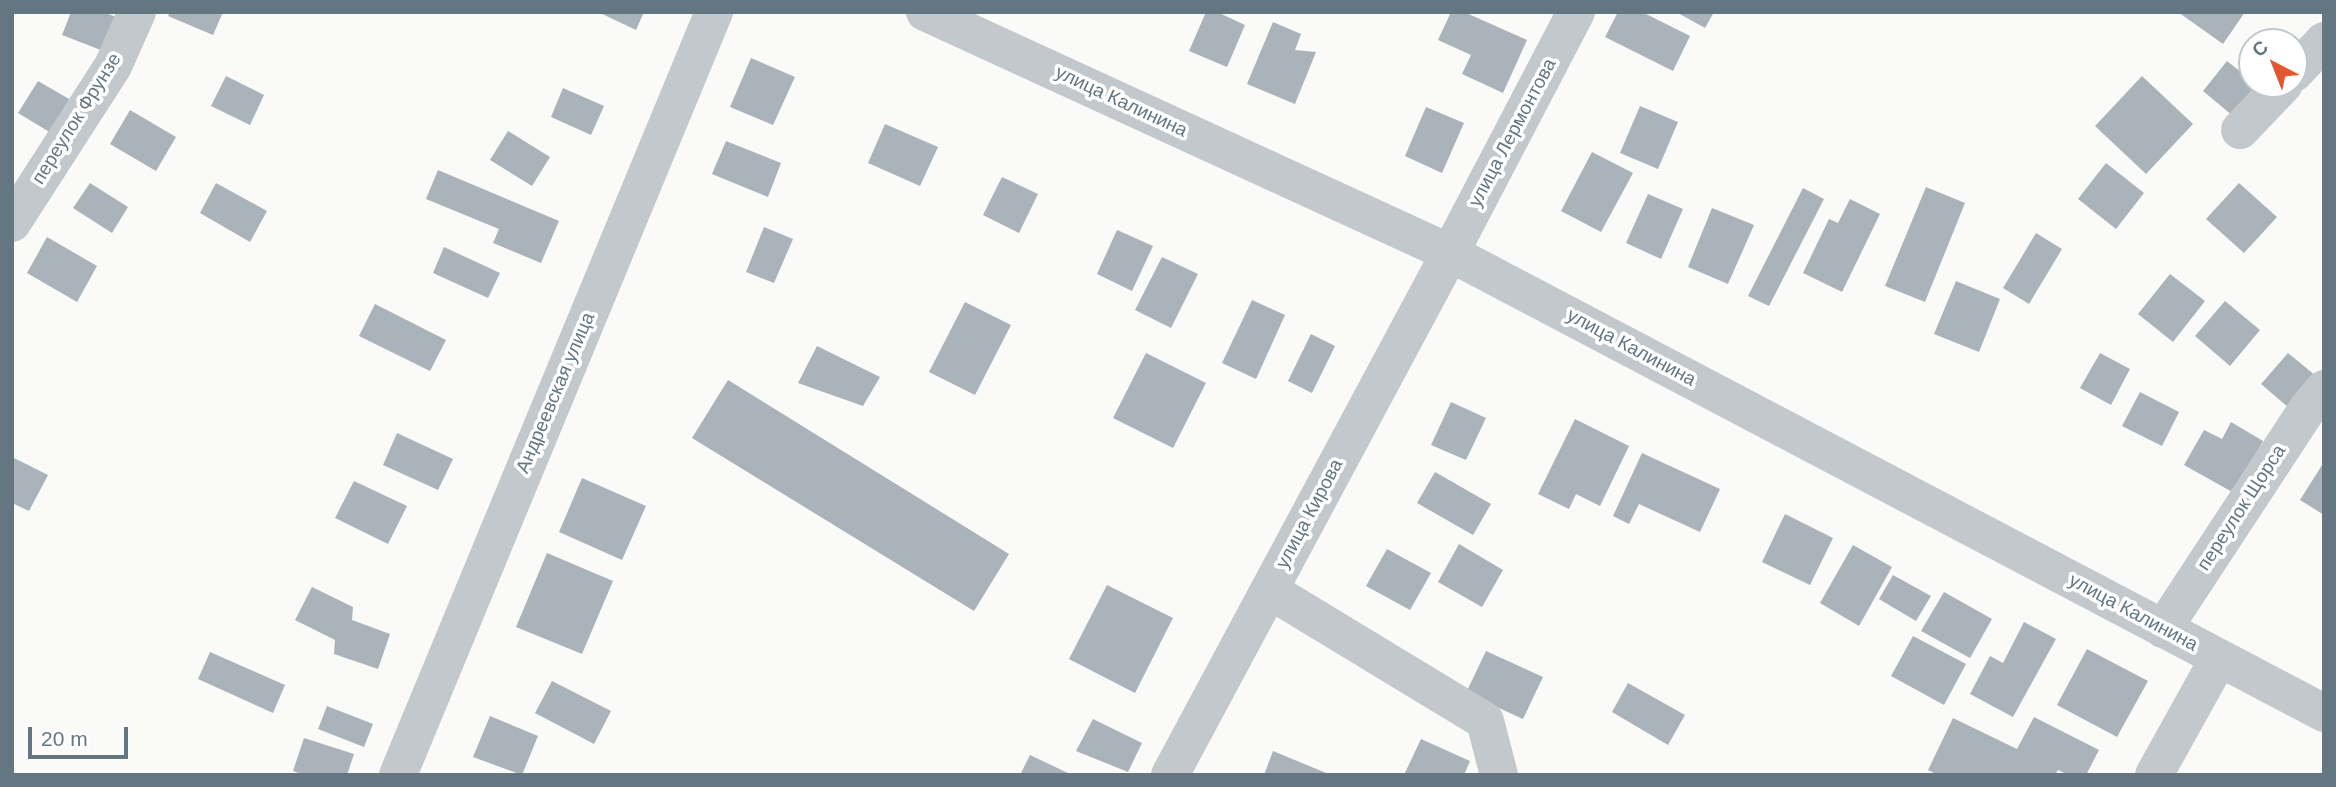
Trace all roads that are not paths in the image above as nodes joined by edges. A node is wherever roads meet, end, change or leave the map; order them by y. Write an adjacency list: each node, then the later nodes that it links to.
1 (137, 12): 9 (street, переулок Фрунзе)
2 (714, 12): 16 (street, Андреевская улица)
3 (925, 12): 10 (street, улица Калинина)
4 (1576, 12): 10 (street, улица Лермонтова)
5 (2324, 41): 6 (street)
6 (2308, 58)
7 (2271, 98): 8 (street)
8 (2240, 130)
9 (12, 223)
10 (1450, 253): 12 (street, улица Кирова); 13 (street, улица Калинина)
11 (2324, 389): 13 (street, переулок Щорса)
12 (1269, 590): 17 (street, улица Кирова); 18 (street)
13 (2163, 629): 14 (street, улица Калинина)
14 (2219, 658): 15 (street, улица Калинина); 19 (street)
15 (2324, 713)
16 (398, 775)
17 (1170, 775)
18 (1499, 775)
19 (2154, 775)

